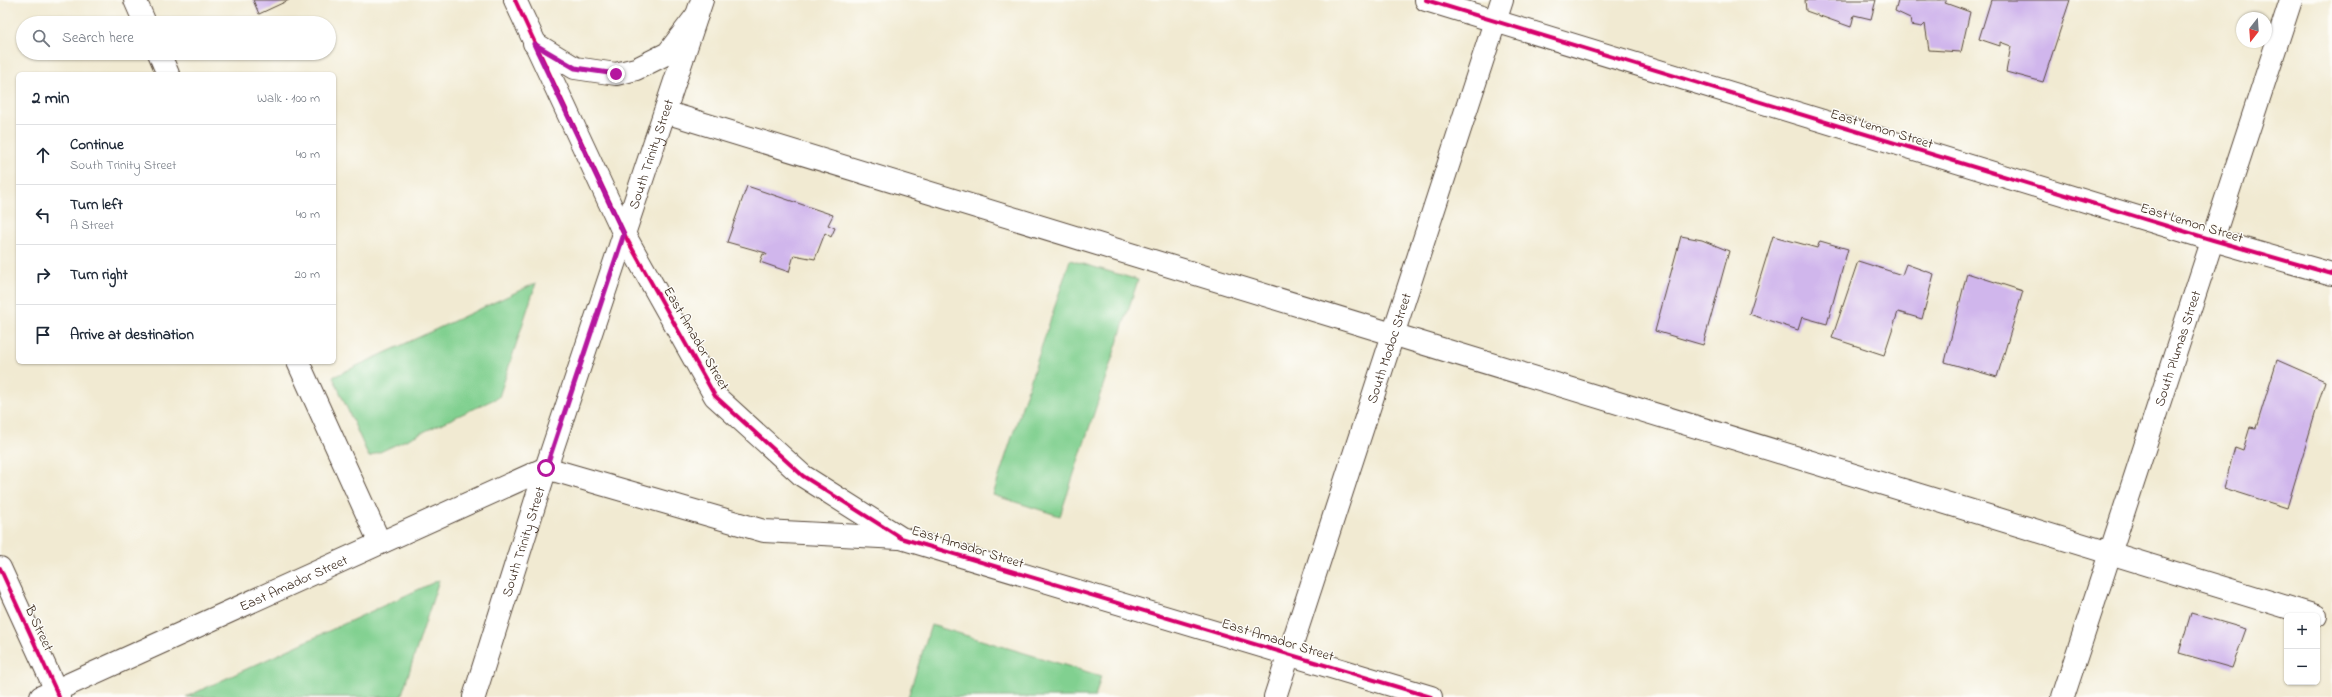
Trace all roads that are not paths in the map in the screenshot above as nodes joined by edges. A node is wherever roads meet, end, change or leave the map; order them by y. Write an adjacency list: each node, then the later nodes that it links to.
1 (135, 0): 7 (street)
2 (515, 0): 9 (street, East Amador Street)
3 (1426, 0): 8 (street, East Lemon Street)
4 (1502, 0): 8 (street, South Modoc Street)
5 (2291, 0): 14 (street, South Plumas Street)
6 (699, 8): 9 (street); 12 (street, South Trinity Street)
7 (142, 16)
8 (1495, 22): 14 (street, East Lemon Street); 16 (street, South Modoc Street)
9 (534, 44): 13 (street, East Amador Street)
10 (162, 60): 11 (street)
11 (167, 72)
12 (665, 112): 13 (street, South Trinity Street); 16 (street)
13 (624, 234): 18 (street, South Trinity Street); 19 (street, East Amador Street)
14 (2213, 240): 15 (street, East Lemon Street); 21 (street, South Plumas Street)
15 (2332, 274)
16 (1394, 333): 21 (street); 26 (street, South Modoc Street)
17 (299, 364): 20 (street)
18 (546, 468): 19 (street); 20 (street, East Amador Street); 28 (street, South Trinity Street)
19 (901, 538): 26 (street, East Amador Street)
20 (380, 543): 27 (street, East Amador Street)
21 (2110, 555): 23 (street); 31 (street, South Plumas Street)
22 (0, 568): 27 (street, B Street)
23 (2306, 613)
24 (2320, 617): 25 (street)
25 (2332, 621)
26 (1289, 654): 29 (street, South Modoc Street); 30 (street, East Amador Street)
27 (52, 695)
28 (474, 697)
29 (1275, 697)
30 (1431, 697)
31 (2063, 697)

